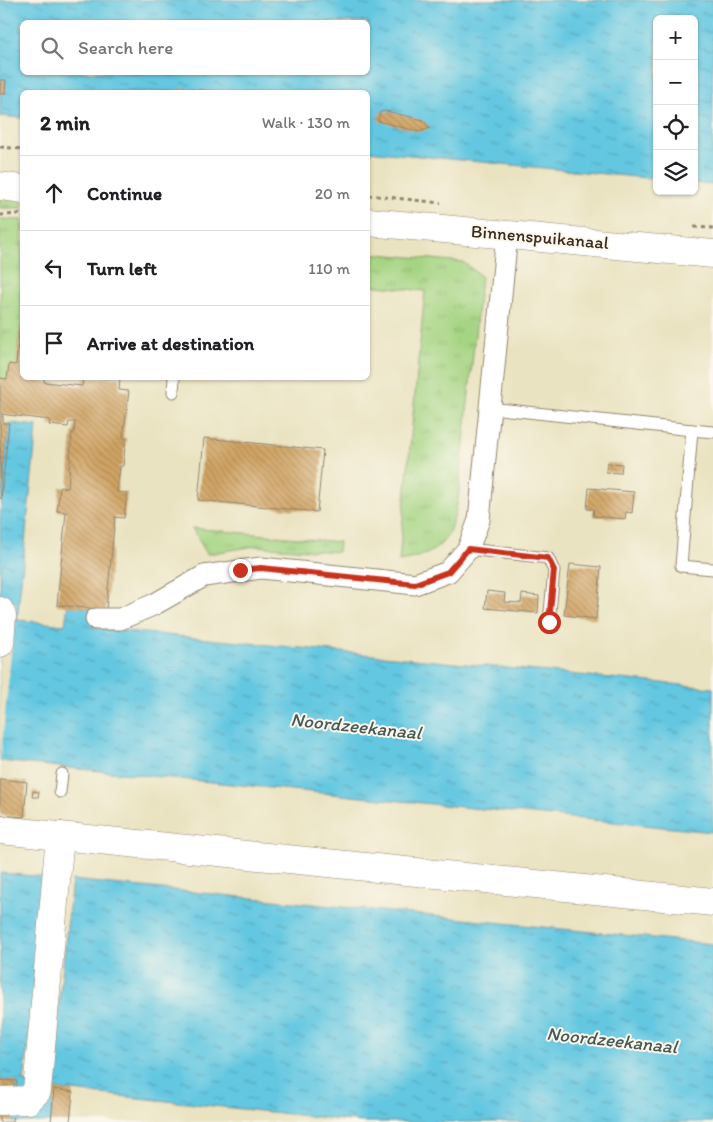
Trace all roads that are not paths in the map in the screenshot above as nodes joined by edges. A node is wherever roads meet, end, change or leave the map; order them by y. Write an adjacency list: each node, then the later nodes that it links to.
1 (0, 186): 2 (street)
2 (20, 189)
3 (370, 222): 4 (street, Binnenspuikanaal)
4 (507, 234): 5 (street, Binnenspuikanaal); 8 (street)
5 (713, 254)
6 (174, 380): 7 (lane)
7 (173, 392)
8 (490, 408): 9 (lane); 11 (street)
9 (692, 430): 10 (lane); 12 (lane)
10 (713, 432)
11 (468, 549): 14 (street); 15 (lane)
12 (713, 569)
13 (0, 611): 16 (street)
14 (96, 619)
15 (549, 622)
16 (0, 644)
17 (62, 774): 18 (lane)
18 (60, 792)
19 (0, 830): 20 (street)
20 (49, 835): 21 (street); 22 (street)
21 (713, 902)
22 (0, 1101)

